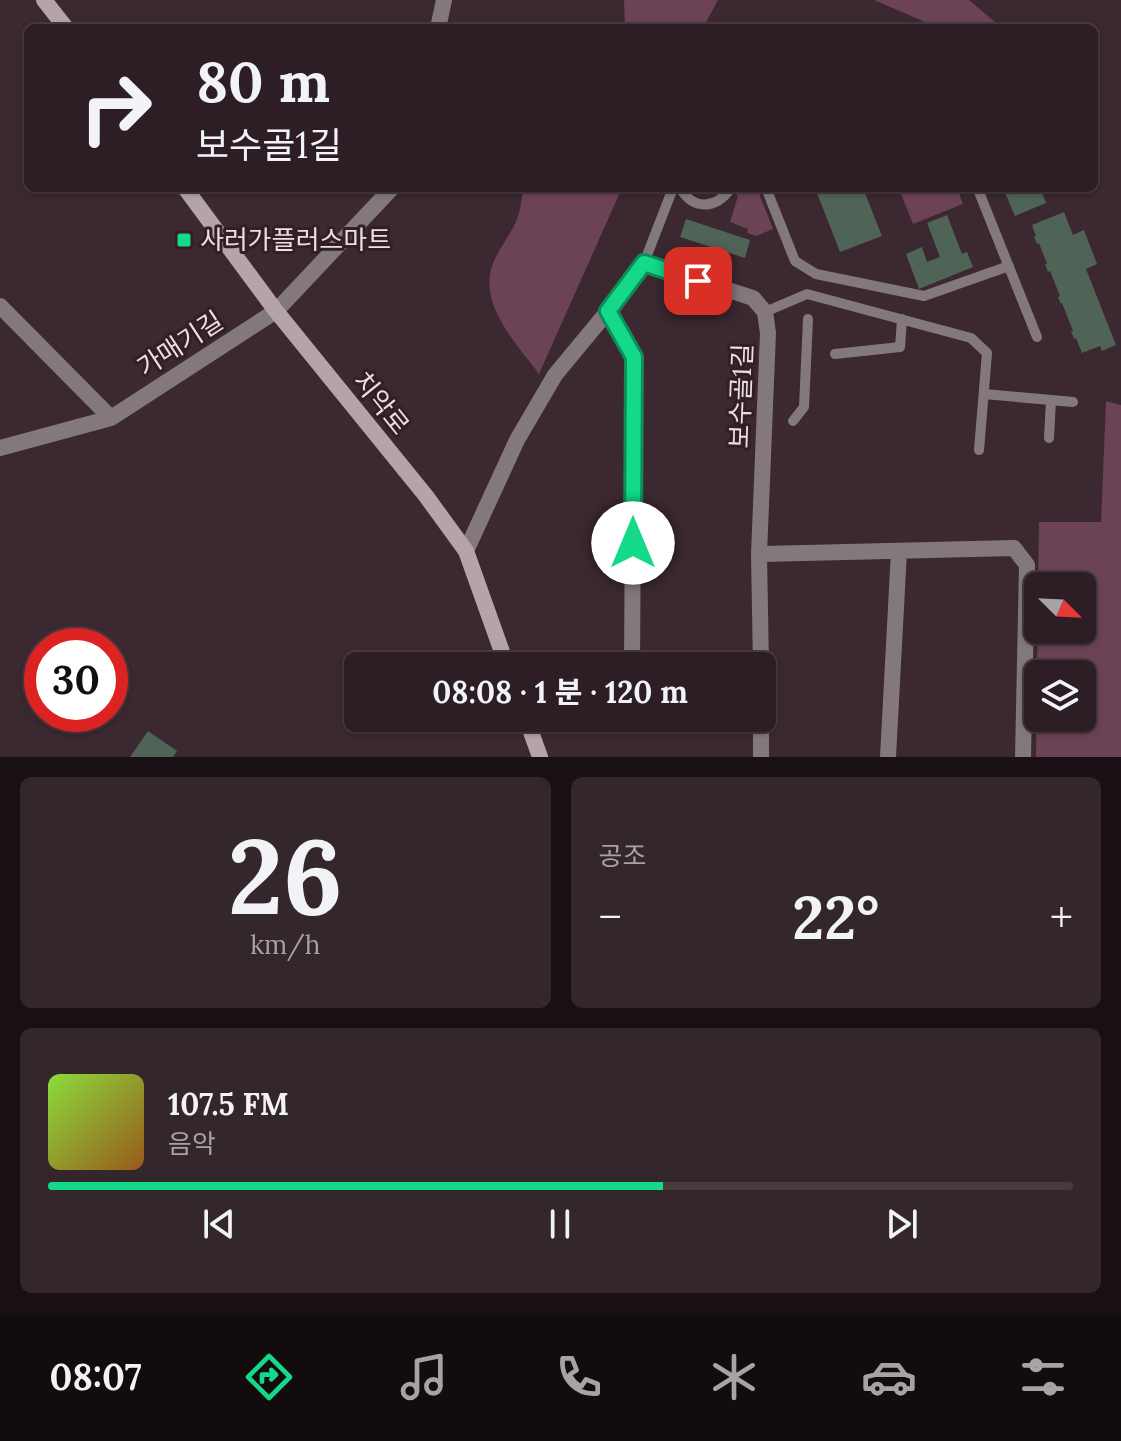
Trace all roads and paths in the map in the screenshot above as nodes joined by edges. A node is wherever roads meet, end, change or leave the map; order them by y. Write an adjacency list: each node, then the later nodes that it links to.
1 (44, 0): 3 (street)
2 (444, 0): 4 (street)
3 (63, 24)
4 (439, 24)
5 (188, 192): 15 (street, 치악로)
6 (388, 192): 15 (street, 가매기길)
7 (671, 192): 12 (lane)
8 (682, 192): 9 (lane)
9 (728, 192)
10 (768, 192): 13 (lane)
11 (979, 192): 13 (lane)
12 (644, 263): 16 (street); 17 (street, 보수골1길)
13 (1009, 266): 20 (lane)
14 (0, 306): 25 (street)
15 (276, 311): 25 (street, 가매기길); 30 (street, 치악로)
16 (608, 311): 30 (street); 34 (street)
17 (765, 312): 19 (lane); 32 (street, 보수골1길)
18 (808, 319): 26 (lane)
19 (902, 319): 21 (lane); 22 (lane)
20 (1037, 337)
21 (835, 354)
22 (984, 394): 23 (lane); 29 (lane)
23 (1051, 400): 24 (lane); 27 (lane)
24 (1073, 402)
25 (111, 418): 28 (street, 가매기길)
26 (793, 421)
27 (1049, 438)
28 (0, 448)
29 (979, 450)
30 (466, 551): 33 (street, 치악로)
31 (899, 551): 32 (street); 40 (street); 41 (street)
32 (759, 554): 35 (street, 보수골1길)
33 (502, 652)
34 (632, 652)
35 (761, 652)
36 (531, 732): 38 (street)
37 (761, 732): 39 (street)
38 (540, 757)
39 (761, 757)
40 (888, 757)
41 (1023, 757)

